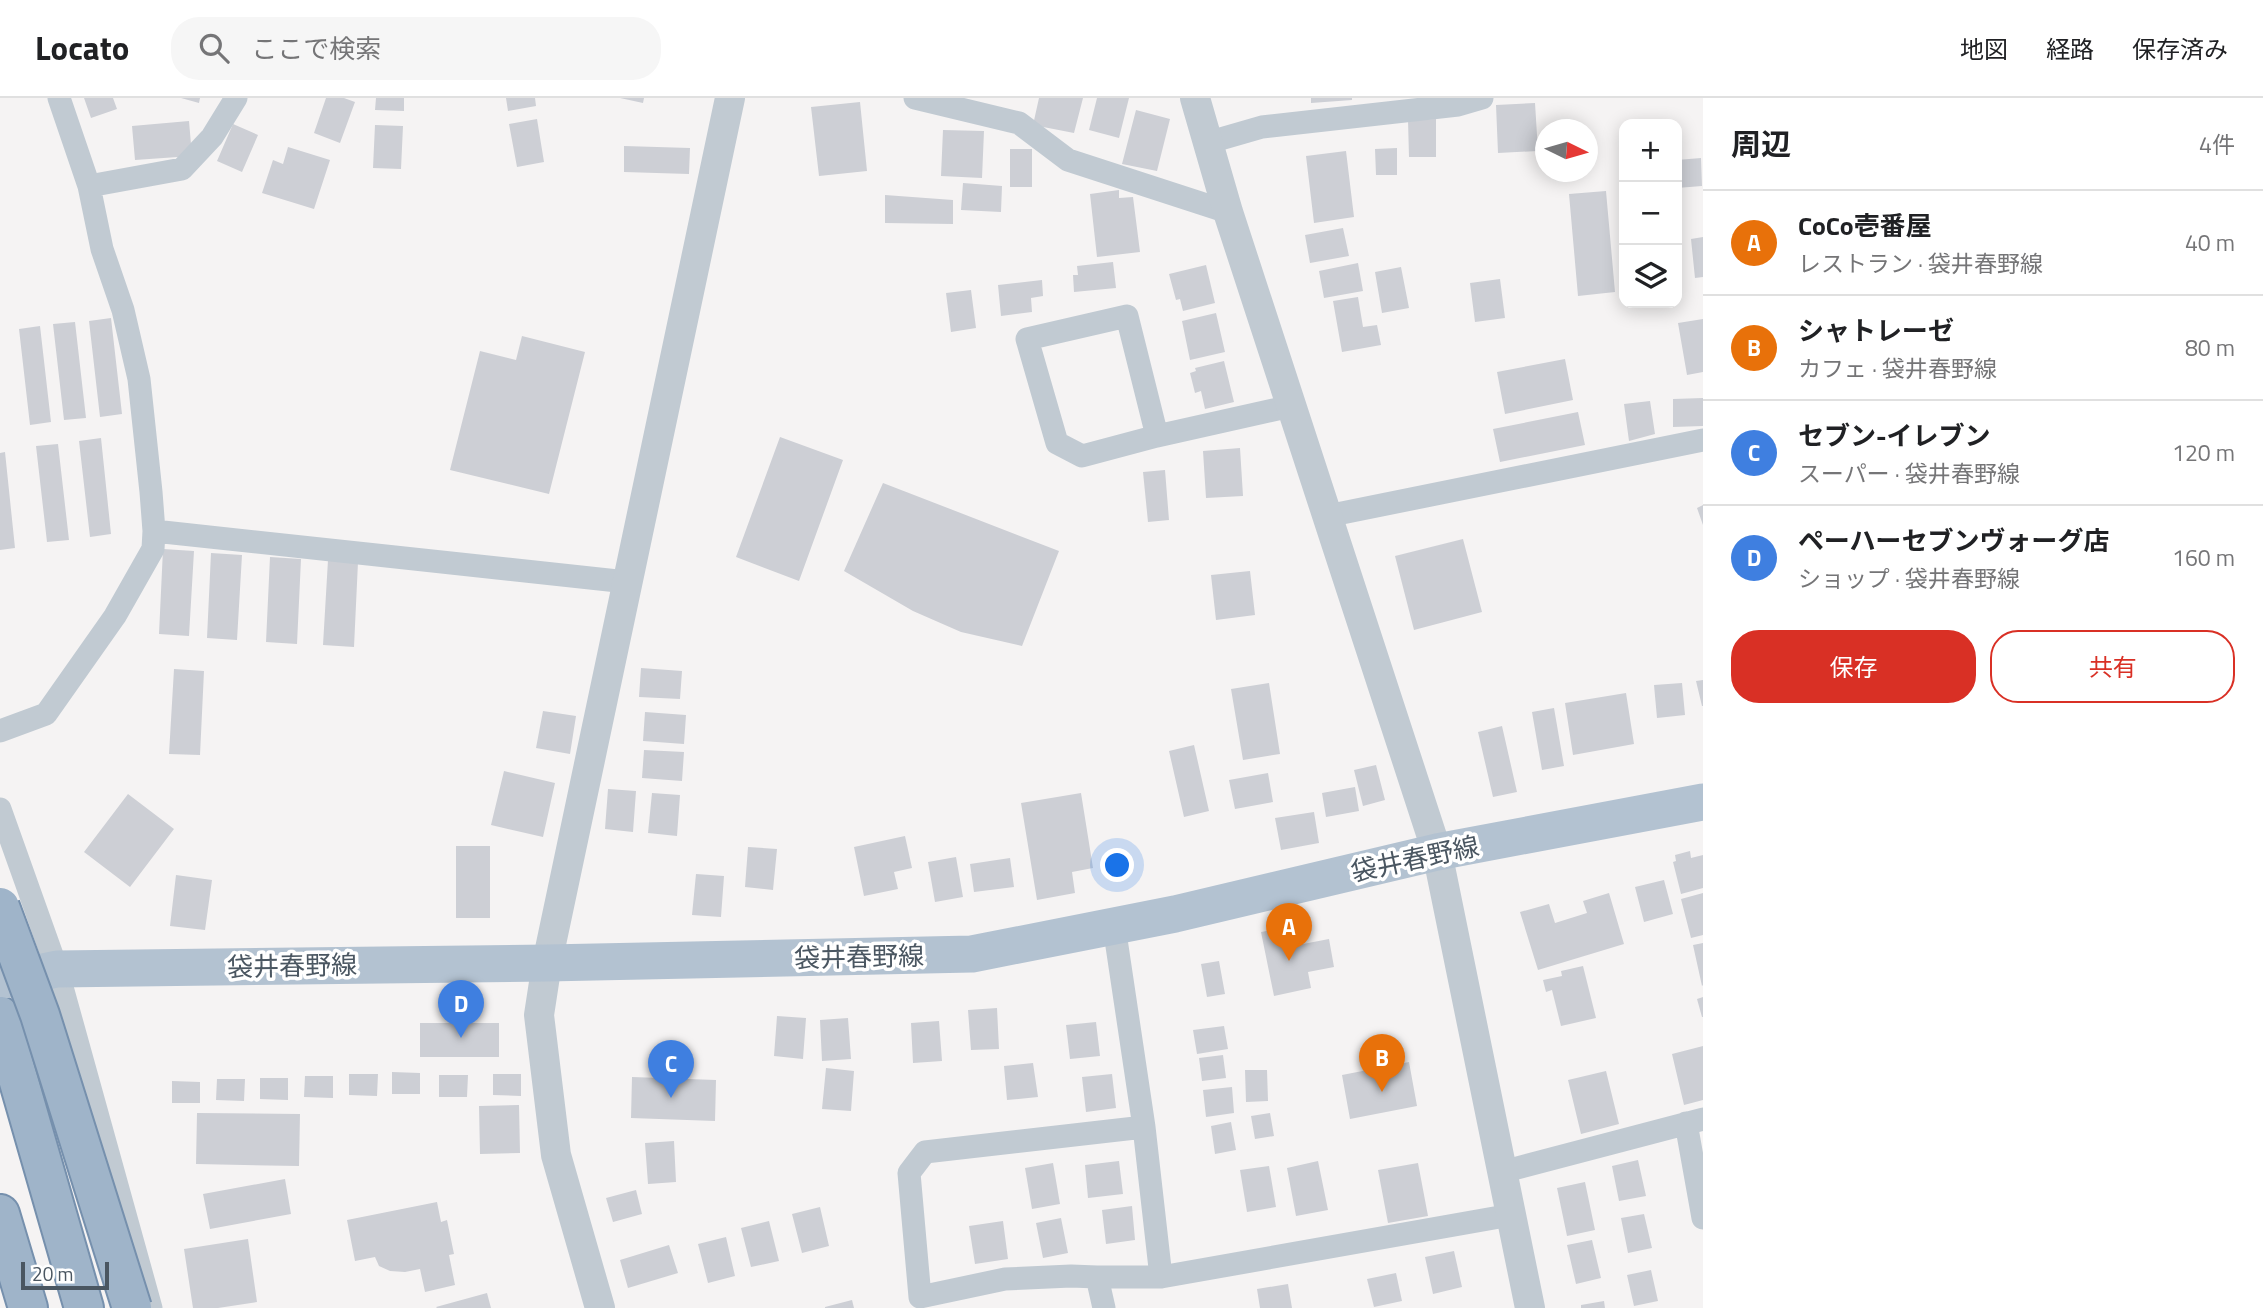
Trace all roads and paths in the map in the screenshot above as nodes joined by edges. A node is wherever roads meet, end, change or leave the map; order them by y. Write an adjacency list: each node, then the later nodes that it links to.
1 (59, 98): 8 (street)
2 (236, 98): 8 (street)
3 (730, 98): 15 (street)
4 (915, 98): 9 (street)
5 (1195, 98): 7 (street)
6 (1482, 98): 7 (street)
7 (1210, 142): 9 (street)
8 (89, 186): 14 (street)
9 (1228, 212): 10 (street)
10 (1291, 406): 11 (street); 13 (street)
11 (1157, 436): 11 (street)
12 (1703, 440): 13 (street)
13 (1327, 516): 19 (street)
14 (154, 530): 15 (street); 16 (street)
15 (627, 582): 22 (street)
16 (0, 731)
17 (1703, 802): 19 (main road, 袋井春野線)
18 (0, 809): 23 (street)
19 (1437, 852): 21 (main road, 袋井春野線); 28 (street)
20 (0, 907): 36 (highway, bridge)
21 (1114, 926): 22 (main road, 袋井春野線); 27 (street)
22 (547, 963): 23 (main road, 袋井春野線); 38 (street)
23 (57, 969): 24 (main road, 袋井春野線); 37 (street)
24 (0, 981)
25 (0, 1016): 35 (highway)
26 (1694, 1121): 28 (street); 31 (street)
27 (1144, 1128): 32 (street); 33 (street)
28 (1502, 1172): 30 (street)
29 (0, 1214): 34 (highway)
30 (1511, 1215): 33 (street); 40 (street)
31 (1703, 1218)
32 (1097, 1278): 33 (street); 39 (street)
33 (1161, 1278)
34 (28, 1308)
35 (85, 1308)
36 (132, 1308)
37 (151, 1308)
38 (600, 1308)
39 (1104, 1308)
40 (1530, 1308)

